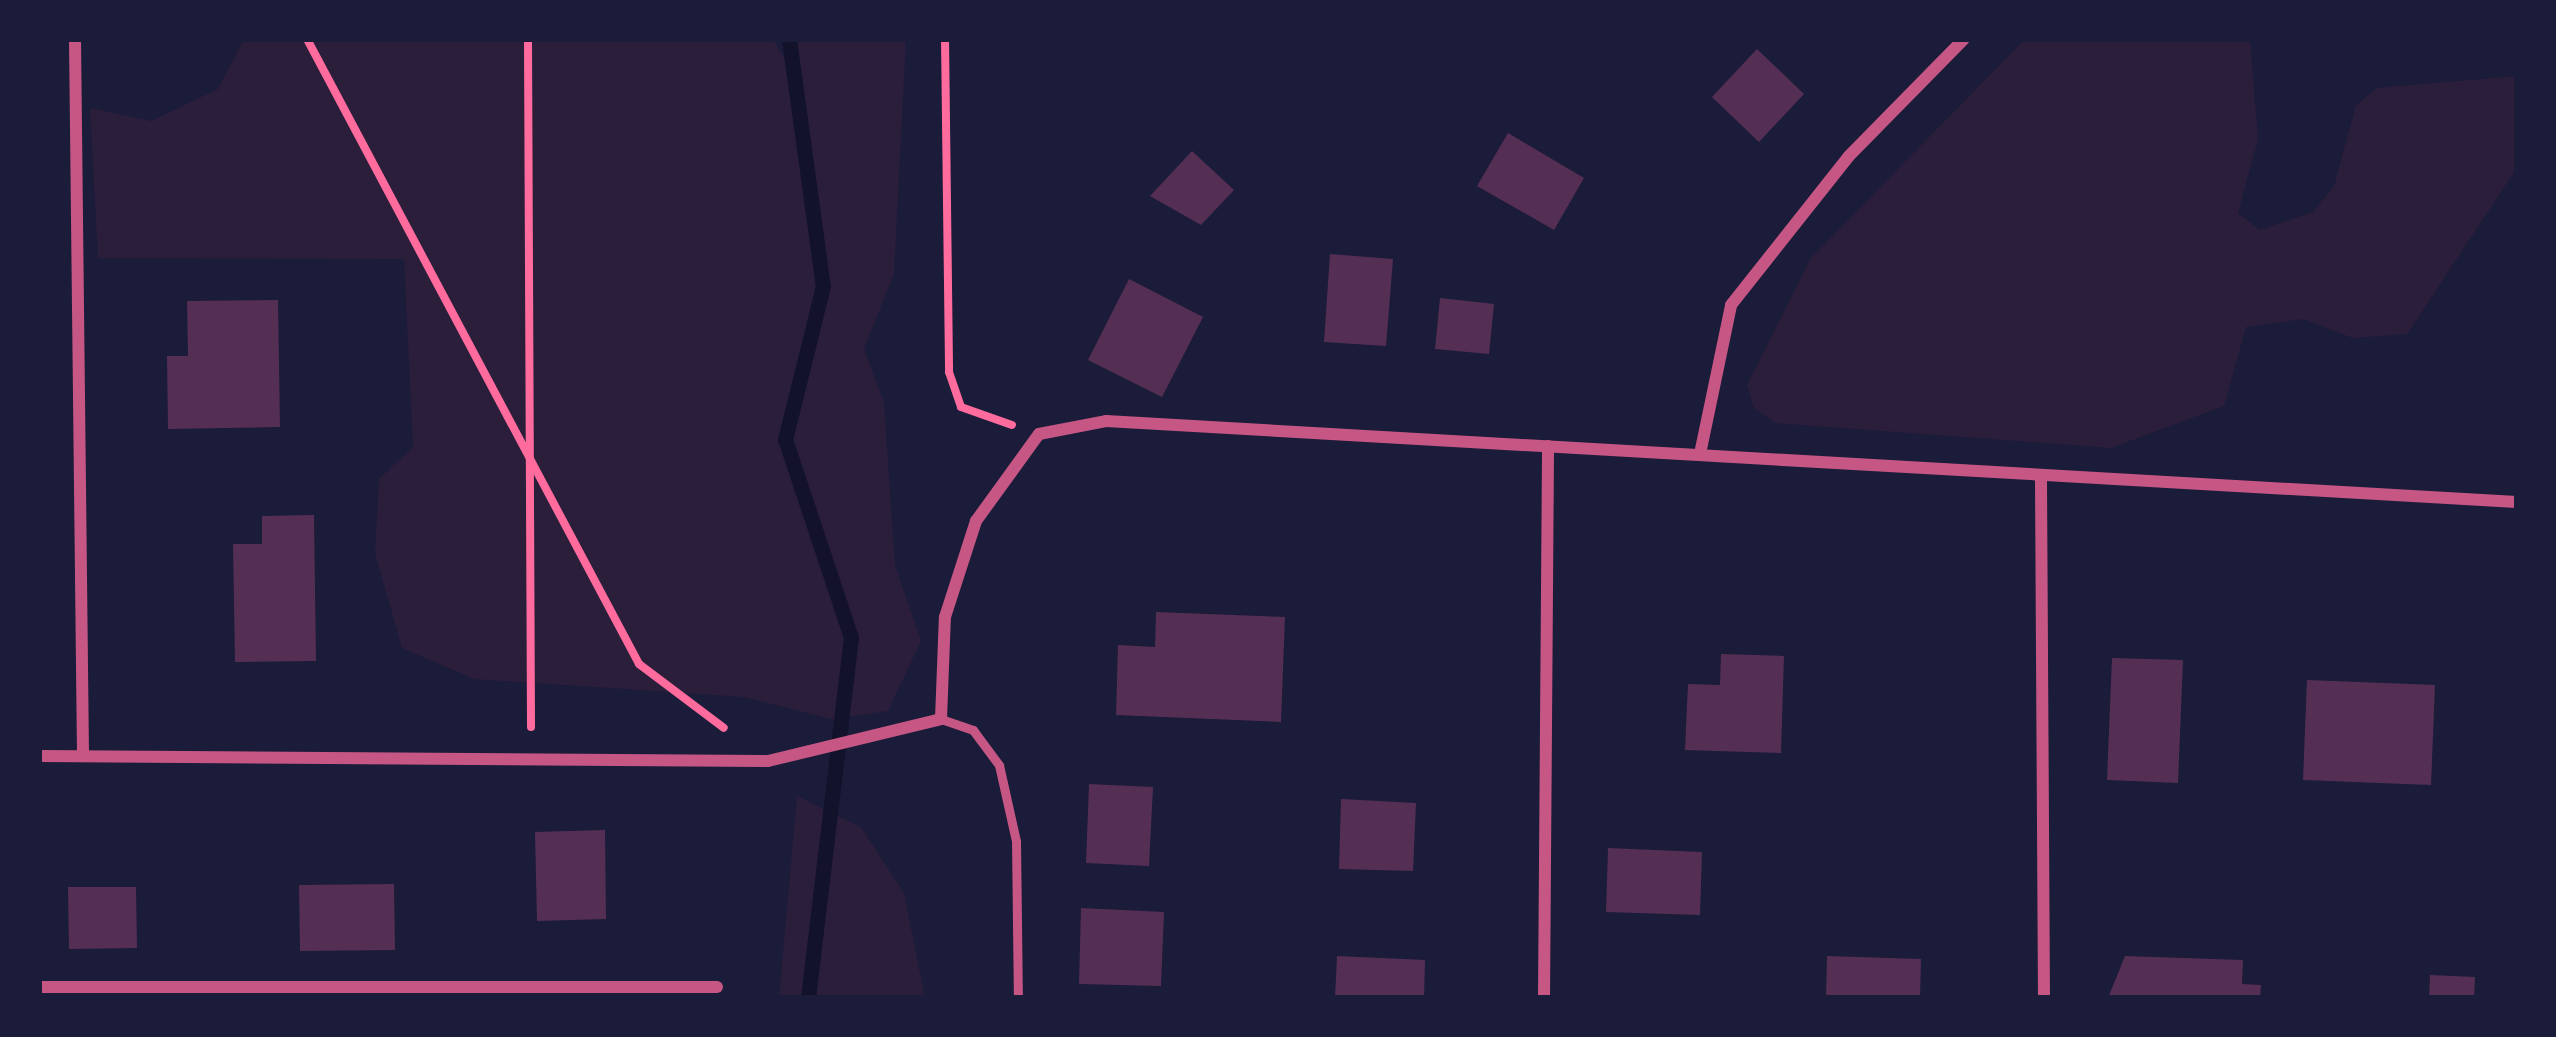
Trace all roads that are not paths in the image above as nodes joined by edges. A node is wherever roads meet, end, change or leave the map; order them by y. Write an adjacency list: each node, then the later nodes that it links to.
1 (75, 39): 9 (street)
2 (1964, 39): 4 (street)
3 (1548, 446): 4 (street); 7 (street); 13 (street)
4 (1700, 454): 5 (street)
5 (2041, 480): 6 (street); 14 (street)
6 (2517, 502)
7 (941, 718): 9 (street); 12 (lane)
8 (39, 756): 9 (street)
9 (83, 756)
10 (39, 987): 11 (street)
11 (717, 987)
12 (1018, 998)
13 (1544, 998)
14 (2044, 998)

